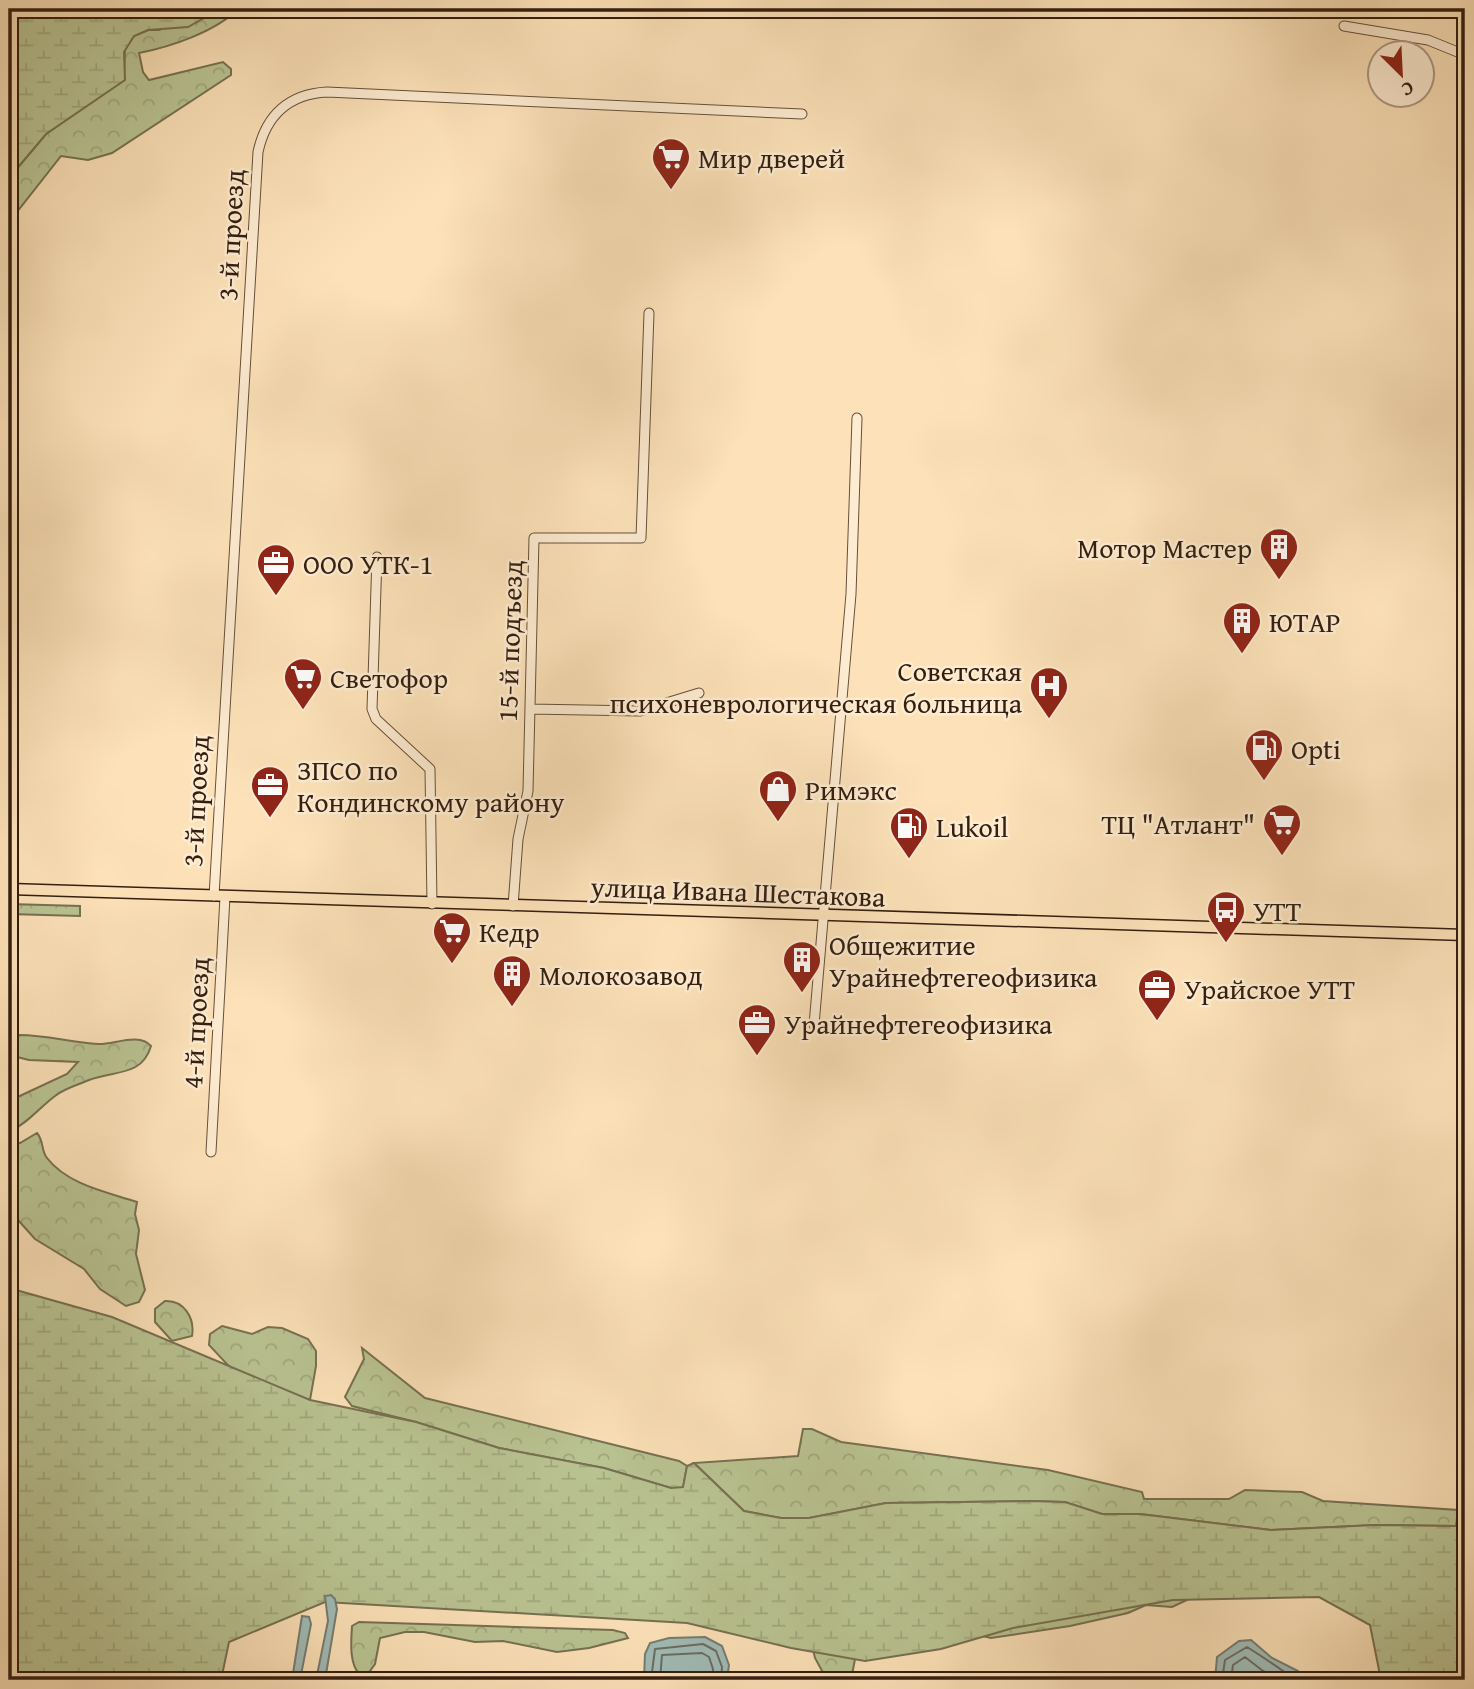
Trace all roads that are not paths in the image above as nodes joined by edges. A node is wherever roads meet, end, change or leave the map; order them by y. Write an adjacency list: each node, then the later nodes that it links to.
1 (1344, 26): 2 (street)
2 (1465, 55)
3 (802, 114): 10 (street, 3-й проезд)
4 (649, 313): 8 (street, 15-й подъезд)
5 (857, 418): 13 (street)
6 (377, 556): 11 (street)
7 (699, 693): 8 (street)
8 (530, 709): 12 (street, 15-й подъезд)
9 (9, 890): 10 (main road, улица Ивана Шестакова)
10 (219, 897): 11 (main road, улица Ивана Шестакова); 16 (street, 4-й проезд)
11 (432, 904): 12 (main road, улица Ивана Шестакова)
12 (513, 906): 13 (main road, улица Ивана Шестакова)
13 (822, 917): 14 (main road, улица Ивана Шестакова); 15 (street)
14 (1465, 935)
15 (814, 1025)
16 (211, 1152)

